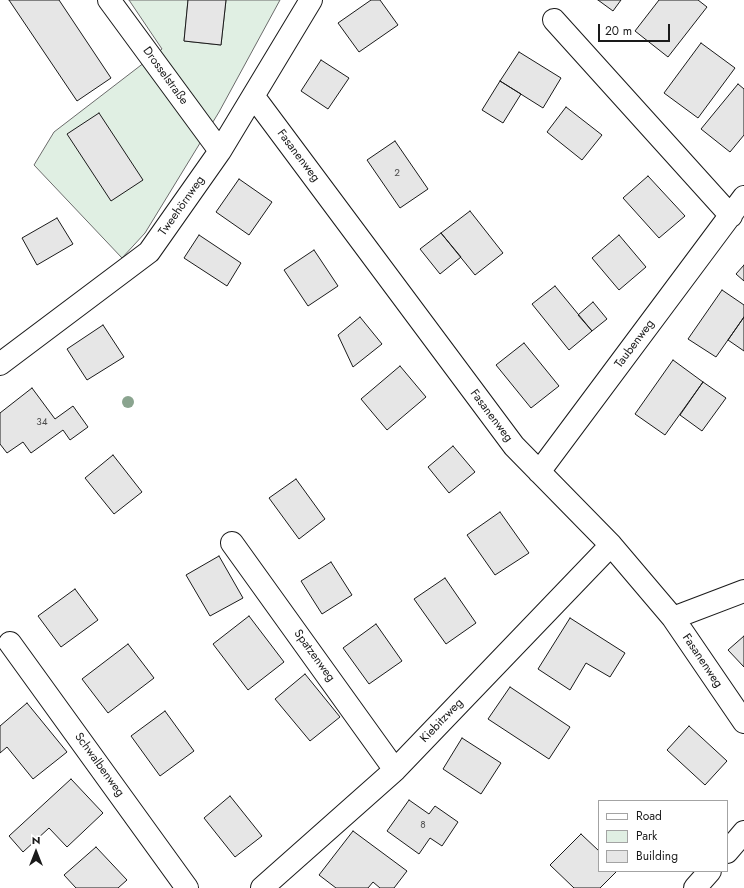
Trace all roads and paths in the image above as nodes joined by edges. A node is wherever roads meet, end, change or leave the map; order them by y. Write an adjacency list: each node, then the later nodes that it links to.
1 (109, 0): 5 (street, Drosselstraße)
2 (310, 0): 4 (street, Tweehörnweg)
3 (554, 20): 7 (street)
4 (254, 96): 5 (street, Tweehörnweg); 9 (street, Fasanenweg)
5 (220, 151): 8 (street, Tweehörnweg)
6 (744, 197): 7 (street, Taubenweg)
7 (731, 216): 9 (street, Taubenweg)
8 (0, 364)
9 (539, 472): 11 (street, Fasanenweg)
10 (232, 543): 16 (street, Spatzenweg)
11 (611, 545): 13 (street, Fasanenweg); 16 (street, Kiebitzweg)
12 (744, 591): 13 (street)
13 (673, 618): 15 (street, Fasanenweg)
14 (10, 642): 20 (street, Schwalbenweg)
15 (744, 722)
16 (395, 770): 21 (street, Kiebitzweg)
17 (744, 832): 18 (street)
18 (728, 851)
19 (709, 872): 22 (street)
20 (187, 888)
21 (262, 888)
22 (695, 888)

